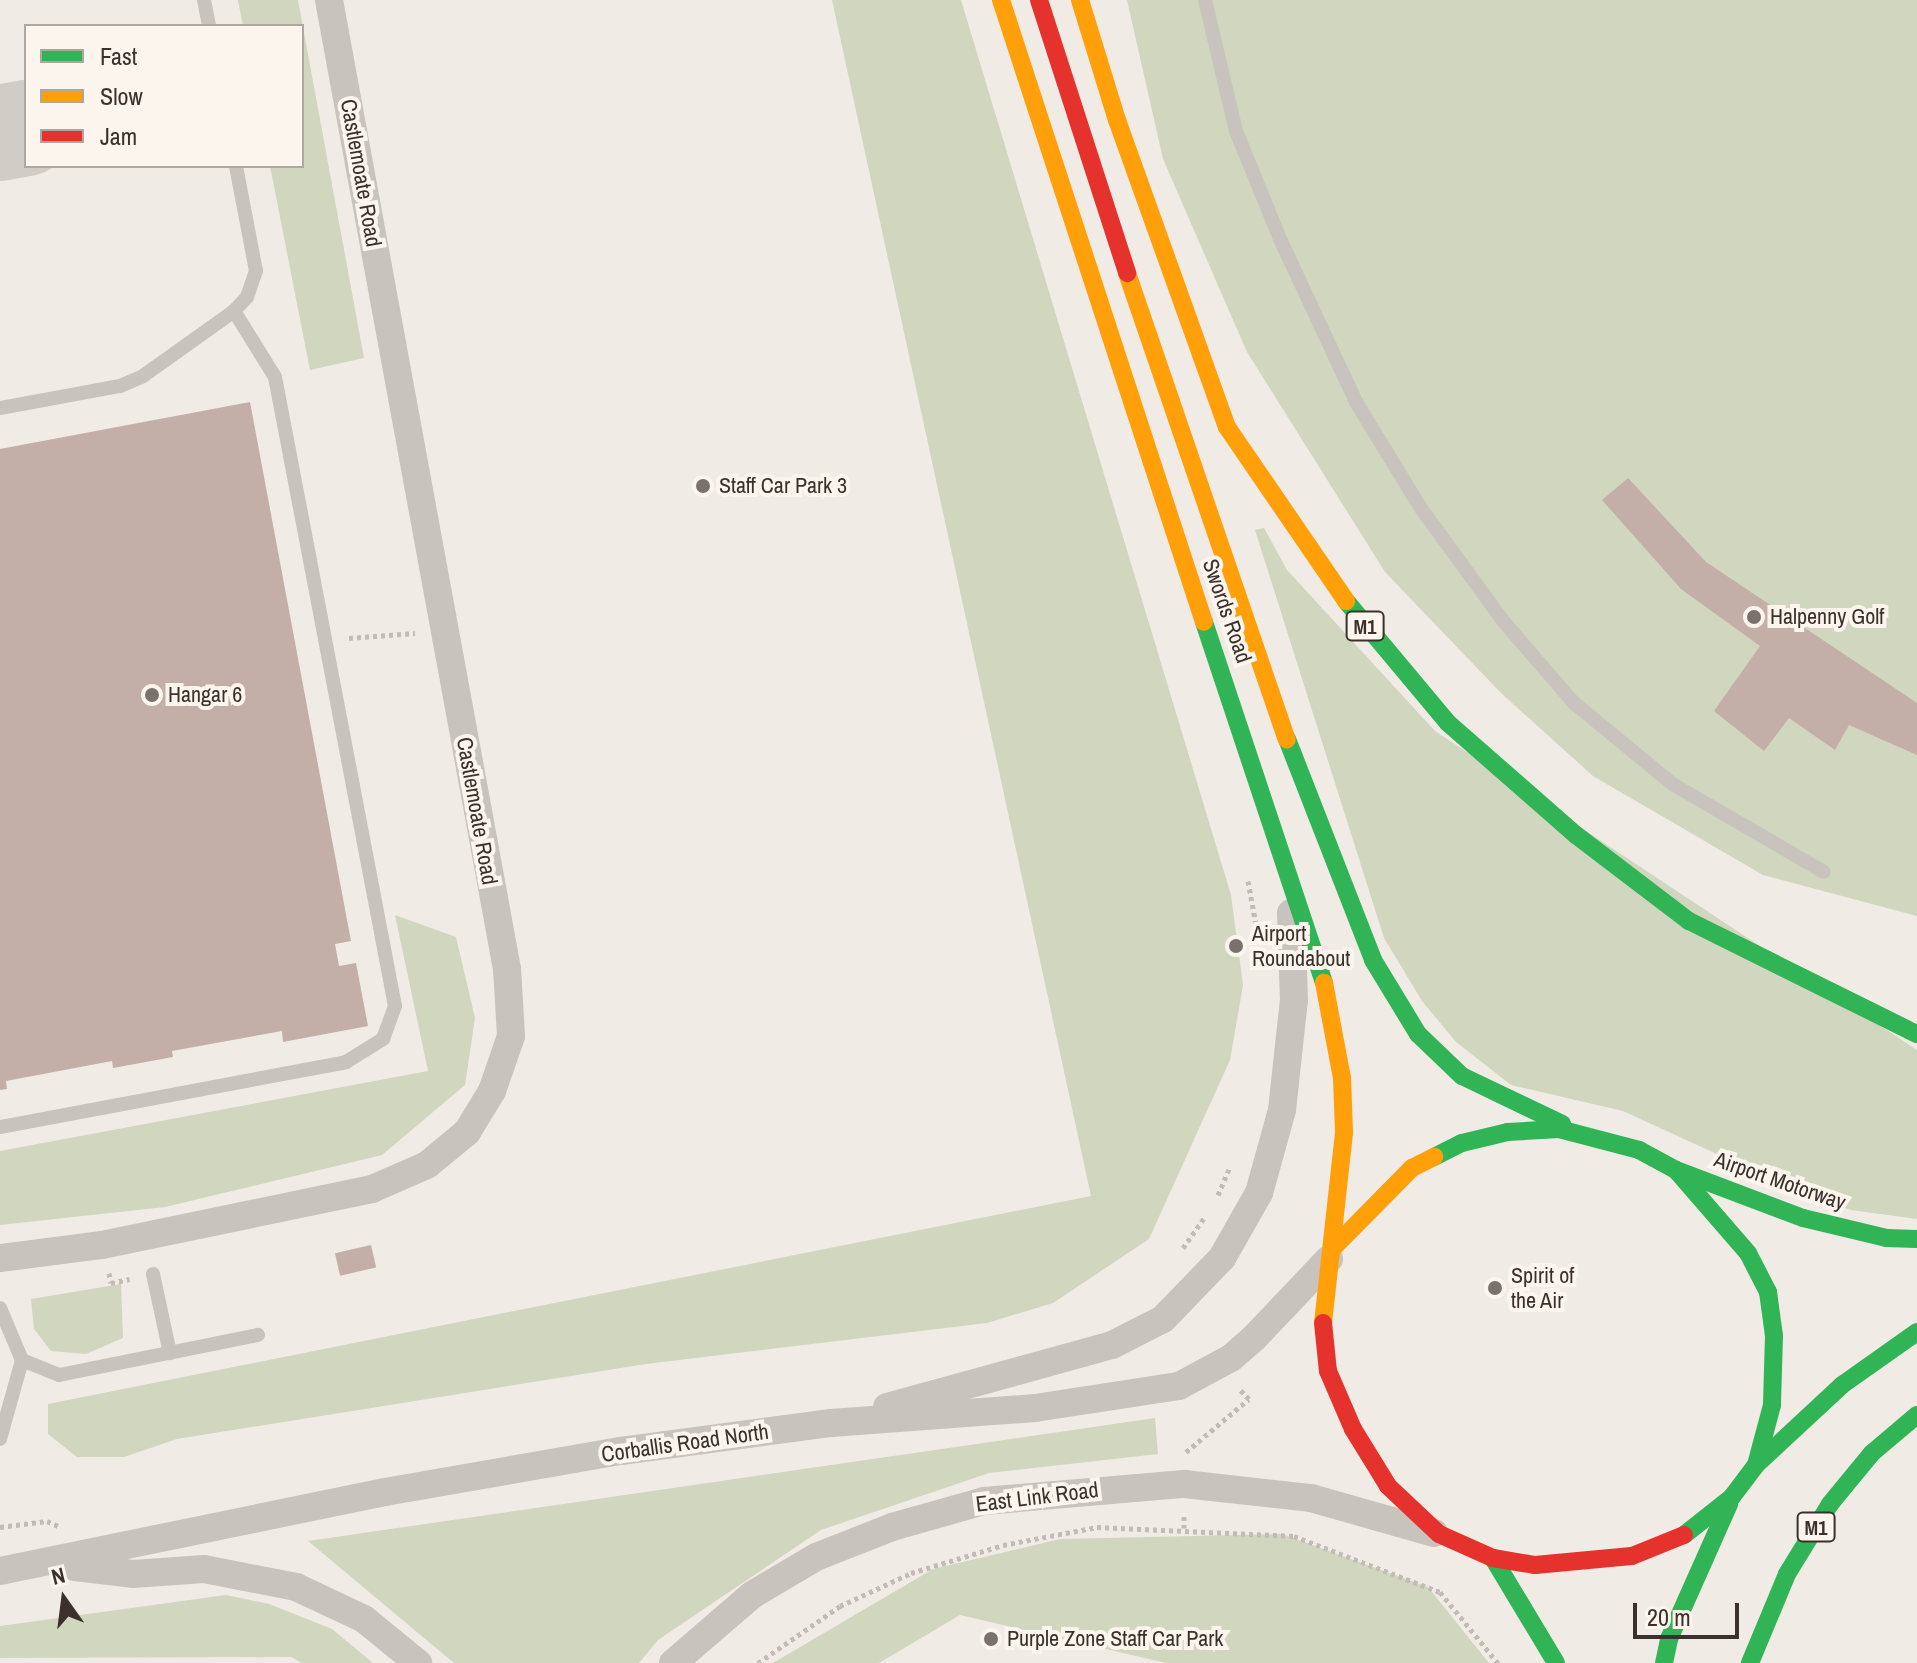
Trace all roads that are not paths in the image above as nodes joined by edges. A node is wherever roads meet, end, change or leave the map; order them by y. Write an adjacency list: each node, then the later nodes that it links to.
1 (204, 0): 7 (lane)
2 (329, 0): 23 (street, Castlemoate Road)
3 (1001, 0): 15 (main road, Swords Road)
4 (1039, 0): 14 (main road, Swords Road)
5 (1080, 0): 8 (main road, M1)
6 (1205, 0): 16 (lane)
7 (209, 24)
8 (1117, 120): 11 (main road); 17 (main road, M1)
9 (236, 168): 10 (lane)
10 (234, 311): 12 (lane); 18 (lane)
11 (1184, 369)
12 (0, 408)
13 (1218, 475): 14 (main road)
14 (1334, 850): 19 (main road, Swords Road)
15 (1287, 860): 22 (main road, Swords Road); 31 (street)
16 (1824, 872)
17 (1917, 1034)
18 (0, 1127)
19 (1587, 1133): 20 (main road); 22 (main road)
20 (1676, 1170): 21 (main road, Airport Motorway); 33 (main road)
21 (1917, 1239)
22 (1330, 1254): 31 (street, Corballis Road North); 35 (main road)
23 (0, 1258)
24 (153, 1274): 28 (lane)
25 (0, 1308): 29 (lane)
26 (1917, 1332): 33 (main road)
27 (258, 1335): 28 (lane)
28 (170, 1353): 29 (lane)
29 (22, 1360): 32 (lane)
30 (1917, 1415): 43 (main road, M1)
31 (831, 1423): 37 (street, Corballis Road North)
32 (0, 1439)
33 (1756, 1465): 34 (main road)
34 (1732, 1497): 36 (main road); 42 (main road)
35 (1439, 1534): 36 (main road); 40 (street, East Link Road)
36 (1493, 1558): 41 (main road)
37 (47, 1564): 38 (street, Corballis Road North); 39 (street)
38 (0, 1571)
39 (418, 1663)
40 (673, 1663)
41 (1556, 1663)
42 (1664, 1663)
43 (1750, 1663)

